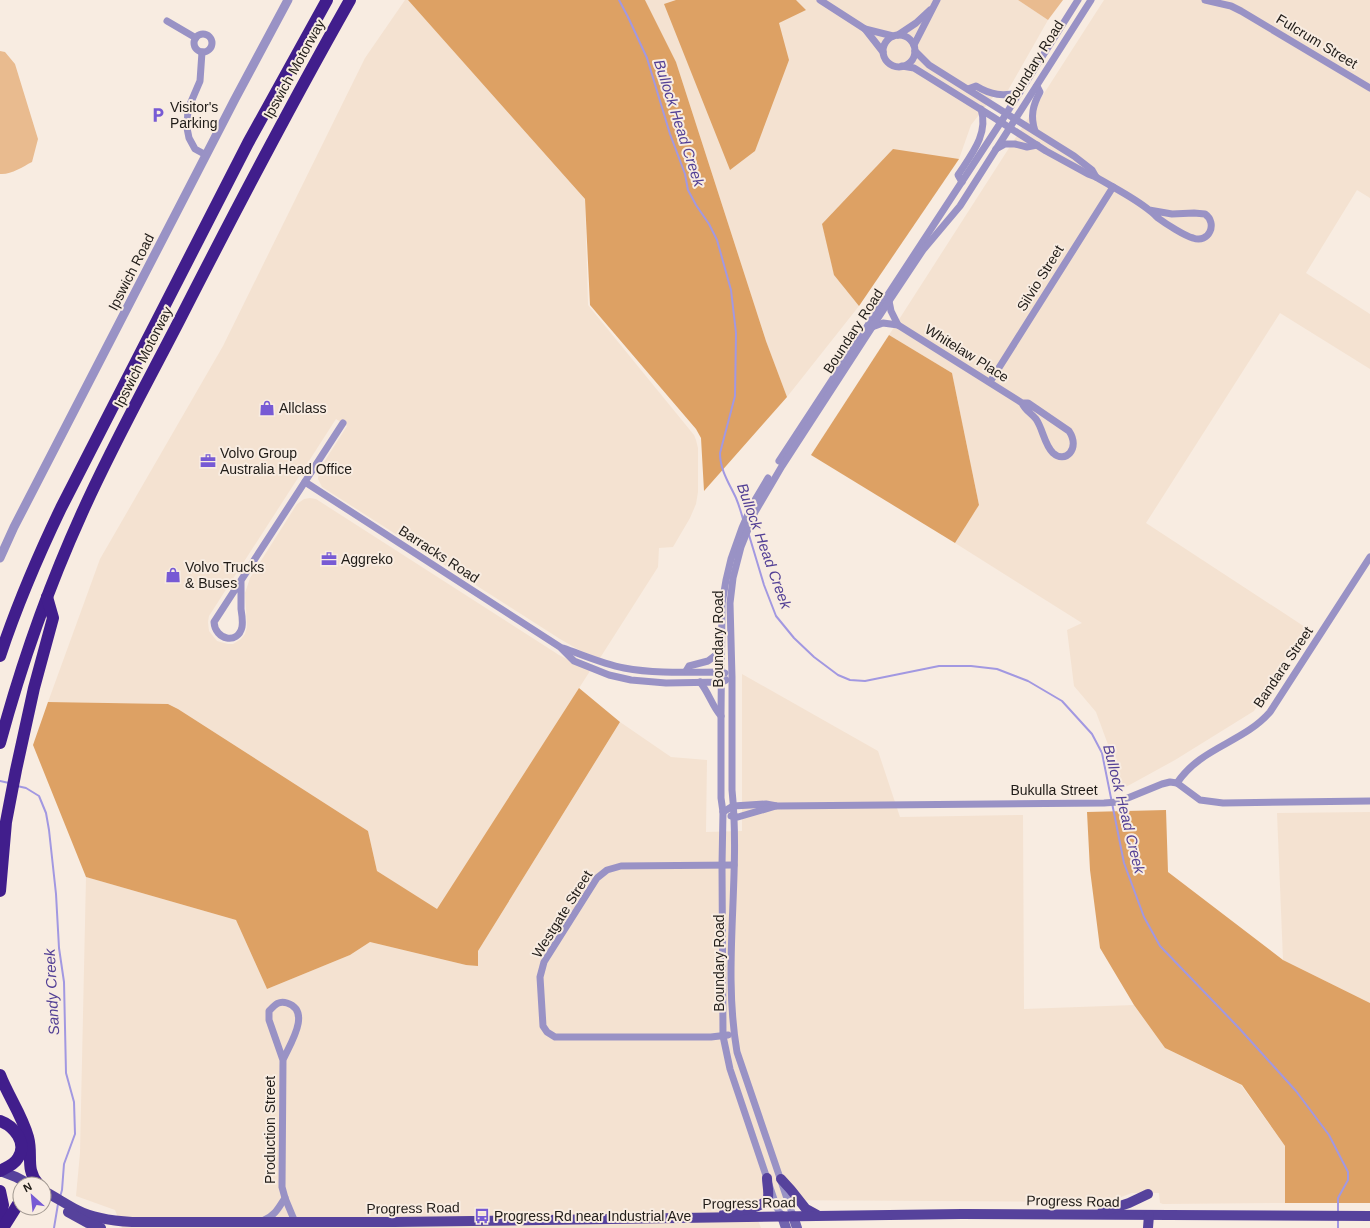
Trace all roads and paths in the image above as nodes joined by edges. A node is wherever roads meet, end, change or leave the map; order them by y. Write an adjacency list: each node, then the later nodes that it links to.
1 (288, 0): 30 (street, Ipswich Road)
2 (327, 0): 50 (highway, Ipswich Motorway)
3 (350, 0): 47 (highway, Ipswich Motorway)
4 (820, 0): 11 (street)
5 (937, 0): 9 (street)
6 (1078, 0): 21 (street, Boundary Road)
7 (1092, 0): 18 (street, Boundary Road)
8 (1205, 0): 20 (street, Fulcrum Street)
9 (932, 8): 12 (street); 14 (street)
10 (167, 21): 13 (street)
11 (865, 29): 12 (street); 16 (street)
12 (895, 35): 14 (street); 16 (street)
13 (196, 38): 15 (street); 15 (street)
14 (915, 48): 17 (street); 19 (street)
15 (202, 52): 30 (street)
16 (883, 52): 17 (street)
17 (902, 66): 22 (street)
18 (1037, 86): 24 (street, Boundary Road); 27 (street)
19 (968, 88): 21 (street); 23 (street)
20 (1370, 88)
21 (1020, 92): 23 (street, Boundary Road)
22 (981, 109): 25 (street); 32 (street)
23 (1007, 114): 24 (street); 25 (street, Boundary Road)
24 (1016, 119): 26 (street, Boundary Road); 27 (street)
25 (1001, 122): 26 (street); 32 (street, Boundary Road)
26 (1010, 128): 28 (street); 29 (street, Boundary Road)
27 (1035, 131): 31 (street)
28 (1037, 146): 29 (street); 31 (street)
29 (996, 149): 35 (street, Boundary Road)
30 (206, 155): 44 (street, Ipswich Road)
31 (1096, 177): 33 (street)
32 (962, 182): 41 (street, Boundary Road)
33 (1113, 187): 34 (street); 38 (street, Silvio Street)
34 (1150, 210): 34 (street)
35 (889, 301): 36 (street); 37 (street, Boundary Road)
36 (898, 324): 37 (street); 38 (street, Whitelaw Place)
37 (872, 328): 41 (street, Boundary Road)
38 (990, 382): 39 (street, Whitelaw Place)
39 (1022, 403): 39 (street, Whitelaw Place)
40 (342, 423): 42 (street)
41 (780, 464): 45 (street, Boundary Road)
42 (305, 482): 46 (street); 48 (street, Barracks Road)
43 (1370, 557): 58 (street, Bandara Street)
44 (0, 558)
45 (734, 561): 49 (street, Boundary Road); 53 (street, Boundary Road)
46 (241, 581): 46 (street)
47 (47, 597): 57 (highway, Ipswich Motorway); 66 (highway)
48 (560, 647): 51 (street, Barracks Road); 54 (street, Barracks Road)
49 (721, 651): 51 (street); 52 (street, Boundary Road)
50 (0, 656)
51 (686, 671): 52 (street, Barracks Road)
52 (722, 672): 53 (street, Barracks Road); 55 (street, Boundary Road)
53 (732, 677): 55 (street, Barracks Road); 60 (street, Boundary Road)
54 (700, 682): 55 (street, Barracks Road); 56 (street)
55 (722, 682): 56 (street, Boundary Road)
56 (721, 716): 62 (street, Boundary Road)
57 (0, 743)
58 (1177, 783): 59 (street); 61 (street, Bukulla Street)
59 (1370, 801)
60 (733, 806): 61 (street, Bukulla Street); 62 (street, Bukulla Street); 63 (street, Boundary Road)
61 (777, 806): 63 (street, Bukulla Street)
62 (723, 812): 63 (street); 65 (street, Boundary Road)
63 (733, 817): 64 (street, Boundary Road)
64 (734, 864): 65 (street, Westgate Street); 67 (street, Boundary Road)
65 (722, 865): 68 (street, Boundary Road); 68 (street, Westgate Street)
66 (0, 891)
67 (734, 1033): 68 (street, Westgate Street); 77 (street, Boundary Road)
68 (723, 1036): 76 (street, Boundary Road)
69 (283, 1060): 69 (street, Production Street); 82 (street, Production Street)
70 (0, 1075): 75 (highway)
71 (0, 1121): 72 (highway)
72 (0, 1171): 74 (main road)
73 (0, 1175): 78 (main road)
74 (13, 1176)
75 (33, 1176)
76 (767, 1178): 87 (street, Boundary Road); 91 (main road)
77 (780, 1179): 85 (main road); 88 (street, Boundary Road)
78 (12, 1180)
79 (0, 1191): 92 (highway)
80 (1148, 1194): 86 (main road)
81 (52, 1198): 83 (main road, Progress Road)
82 (285, 1198): 93 (street); 94 (street, Production Street)
83 (68, 1209): 93 (main road, Progress Road); 96 (main road, Progress Road)
84 (12, 1214): 95 (highway)
85 (817, 1215): 86 (main road, Progress Road); 88 (main road, Progress Road)
86 (1095, 1215): 89 (main road, Progress Road)
87 (782, 1216): 88 (main road, Progress Road); 91 (main road, Progress Road); 97 (main road, Boundary Road)
88 (793, 1216): 98 (main road, Boundary Road)
89 (1149, 1216): 90 (main road, Progress Road); 99 (main road)
90 (1370, 1216)
91 (711, 1217): 94 (main road, Progress Road)
92 (0, 1218)
93 (259, 1223): 94 (main road, Progress Road)
94 (296, 1225)
95 (3, 1228)
96 (101, 1228)
97 (786, 1228)
98 (798, 1228)
99 (1148, 1228)

